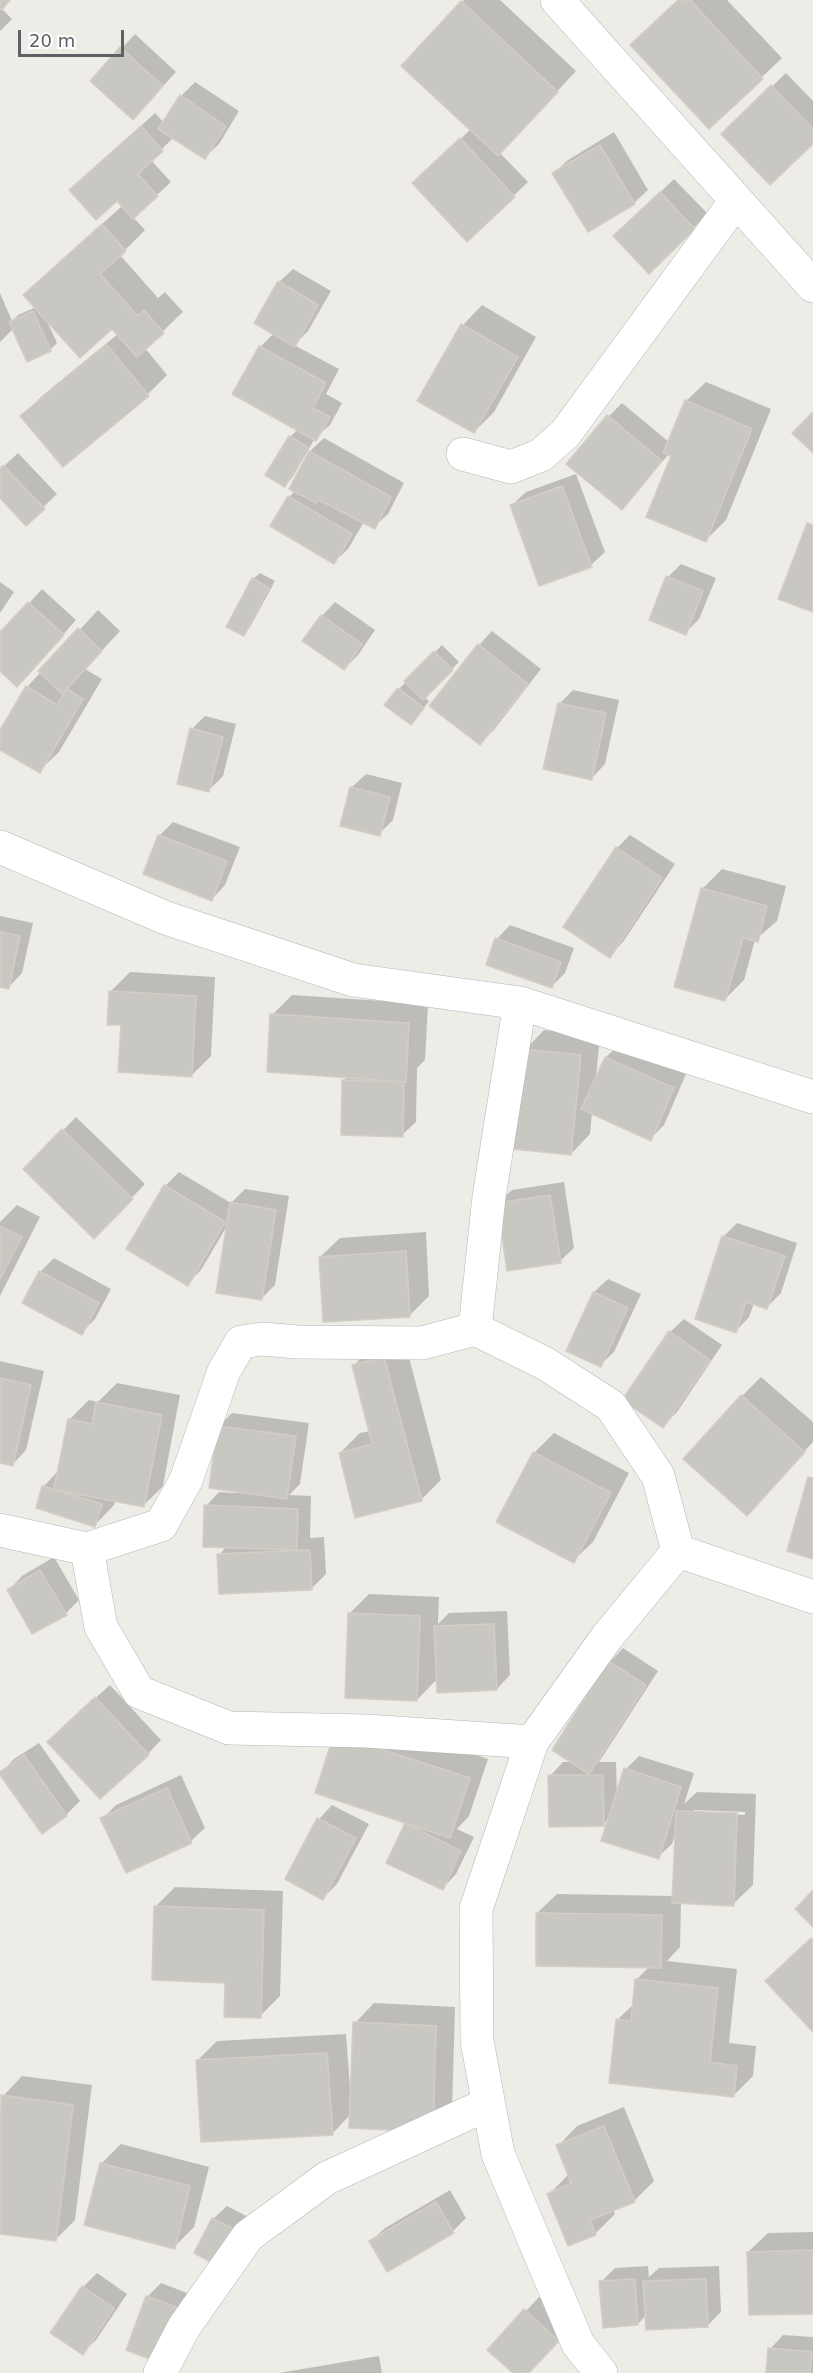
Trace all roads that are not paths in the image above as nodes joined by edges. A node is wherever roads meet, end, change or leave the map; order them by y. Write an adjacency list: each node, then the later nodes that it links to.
1 (556, 0): 2 (street)
2 (735, 202): 3 (street); 4 (street)
3 (813, 286)
4 (463, 454)
5 (0, 847): 6 (street)
6 (520, 1003): 7 (street); 8 (street)
7 (813, 1097)
8 (475, 1329): 10 (street); 11 (street)
9 (0, 1530): 10 (street)
10 (87, 1549): 13 (street)
11 (678, 1551): 12 (street); 13 (street)
12 (813, 1597)
13 (532, 1742): 14 (street)
14 (488, 2104): 15 (street); 16 (street)
15 (160, 2373)
16 (601, 2373)

